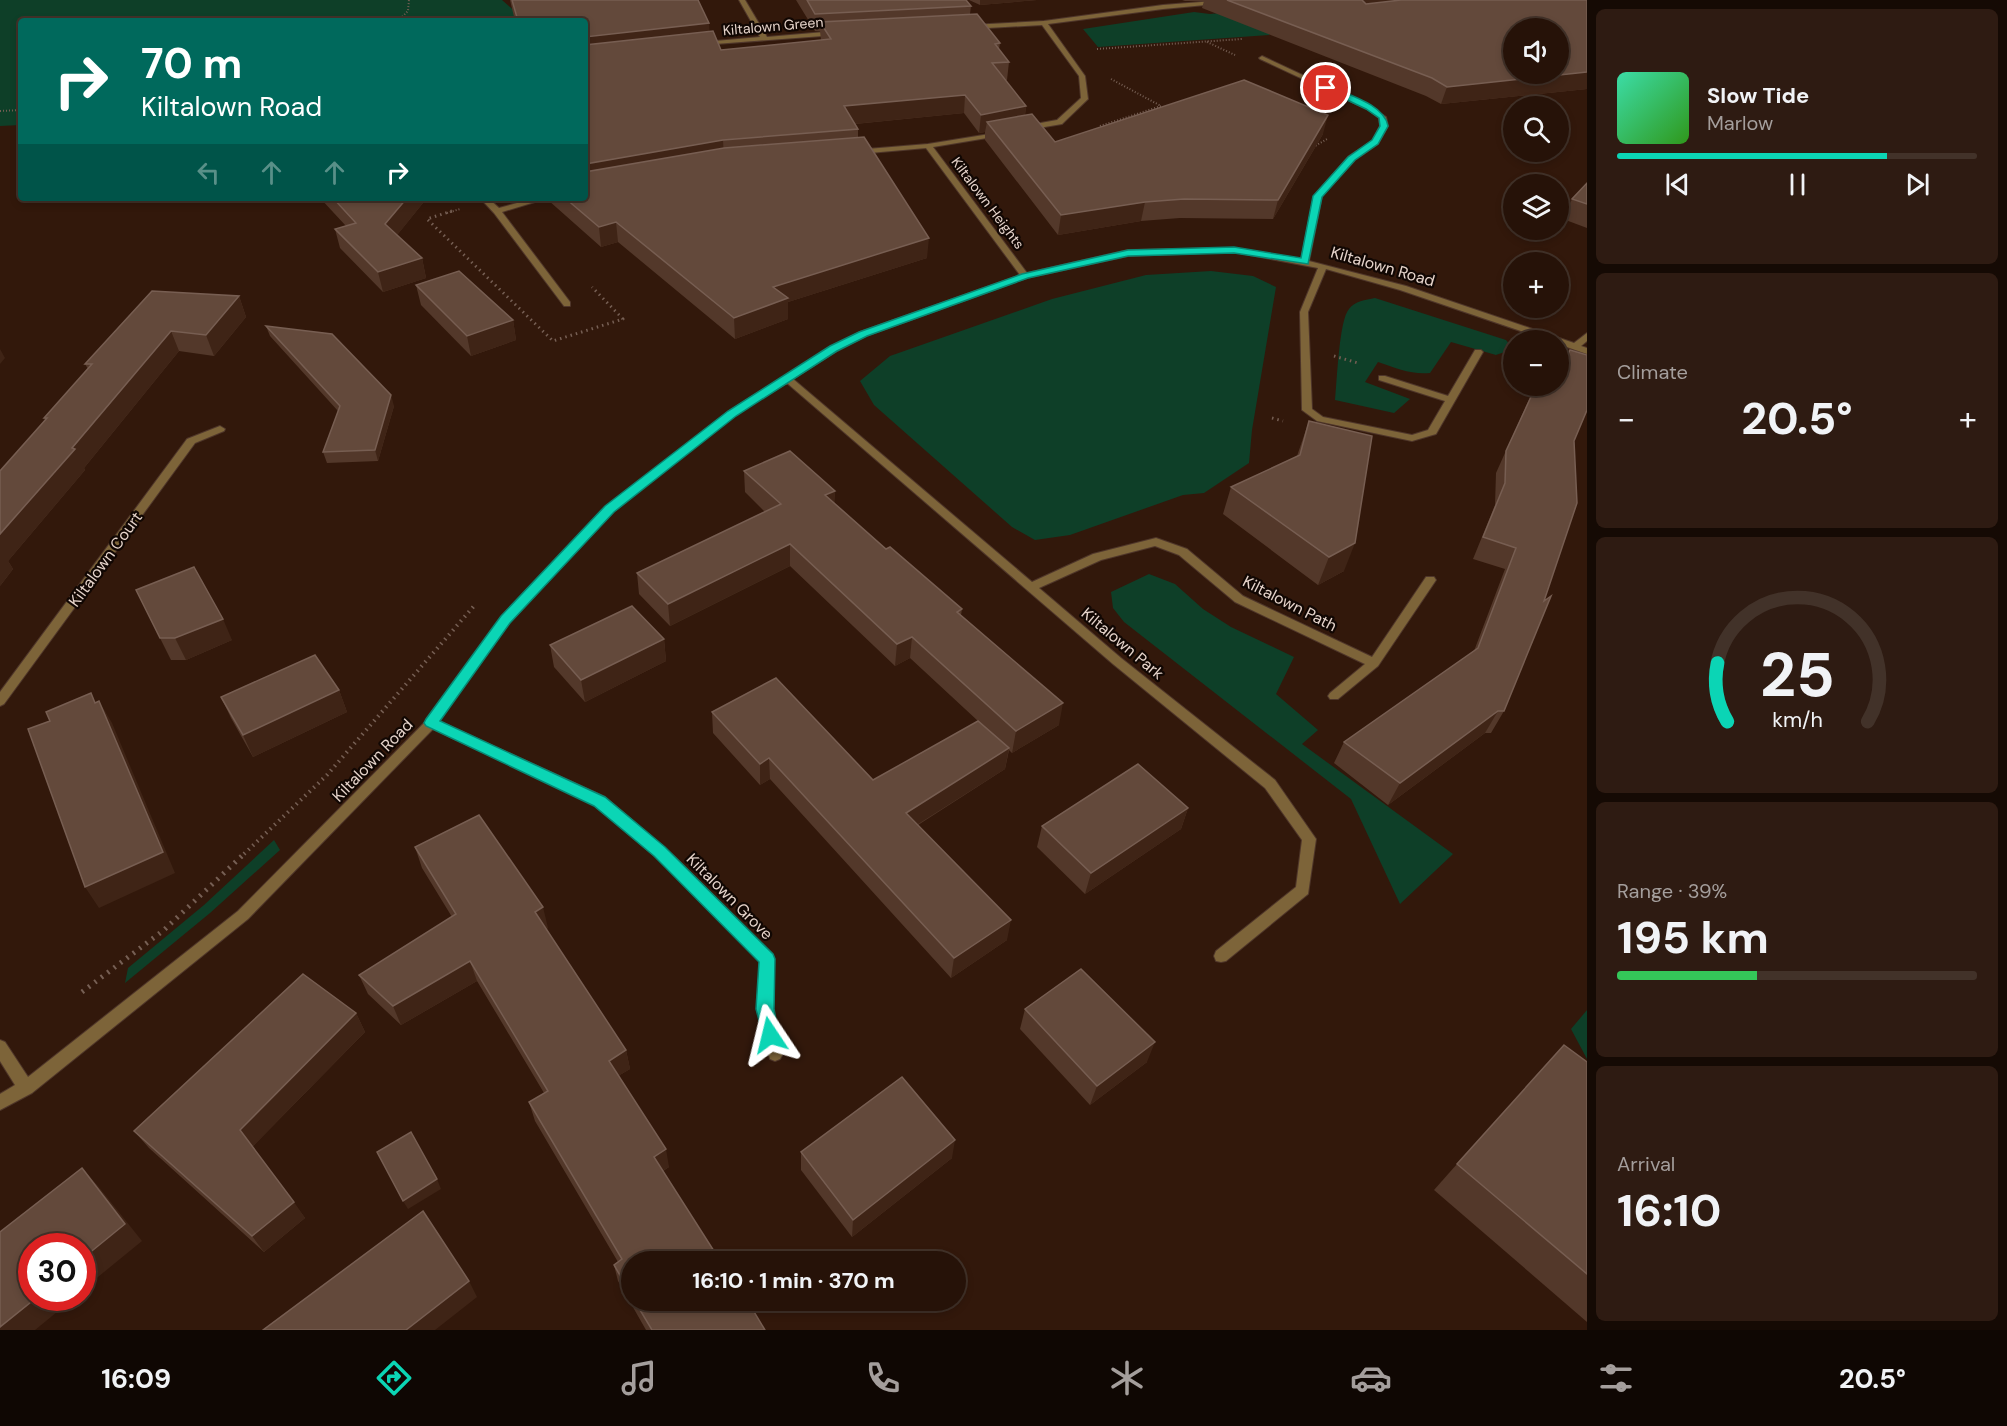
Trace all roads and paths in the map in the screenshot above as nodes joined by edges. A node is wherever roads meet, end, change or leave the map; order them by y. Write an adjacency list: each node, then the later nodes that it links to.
1 (409, 0): 4 (path)
2 (742, 0): 8 (street)
3 (1214, 3): 5 (street)
4 (401, 18)
5 (1044, 23): 6 (street); 19 (street)
6 (962, 27)
7 (843, 33): 8 (street, Kiltalown Green)
8 (764, 38): 11 (street, Kiltalown Green)
9 (1251, 39): 10 (path)
10 (1207, 42): 12 (path); 13 (path)
11 (692, 46)
12 (1090, 50)
13 (1237, 56)
14 (1262, 58): 29 (street)
15 (1106, 76): 18 (path)
16 (18, 110): 17 (path)
17 (0, 111)
18 (1096, 127)
19 (1019, 130)
20 (1009, 132): 22 (street, Kiltalown Heights)
21 (1336, 134): 24 (path)
22 (928, 146): 23 (street, Kiltalown Heights); 31 (street, Kiltalown Heights)
23 (849, 153)
24 (1308, 153)
25 (487, 201): 28 (street)
26 (533, 201): 28 (street)
27 (465, 207): 32 (path)
28 (497, 211): 33 (street)
29 (1305, 262): 30 (street, Kiltalown Road); 31 (street, Kiltalown Road)
30 (1323, 266): 35 (street, Kiltalown Road); 39 (street)
31 (1025, 276): 37 (street, Kiltalown Road)
32 (591, 285)
33 (567, 304)
34 (1587, 336): 35 (street)
35 (1582, 349)
36 (1478, 352): 39 (street)
37 (787, 378): 42 (street, Kiltalown Park); 47 (street, Kiltalown Road)
38 (1383, 378): 39 (street)
39 (1450, 400)
40 (220, 429): 46 (street, Kiltalown Court)
41 (1430, 580): 44 (street)
42 (1030, 587): 44 (street, Kiltalown Path); 48 (street, Kiltalown Park)
43 (481, 598): 49 (path)
44 (1374, 663): 45 (street)
45 (1334, 696)
46 (0, 701)
47 (431, 723): 51 (street, Kiltalown Grove); 52 (street, Kiltalown Road)
48 (1221, 956)
49 (82, 992)
50 (0, 1047): 52 (street)
51 (775, 1054)
52 (26, 1088): 53 (street, Kiltalown Road)
53 (0, 1102)

